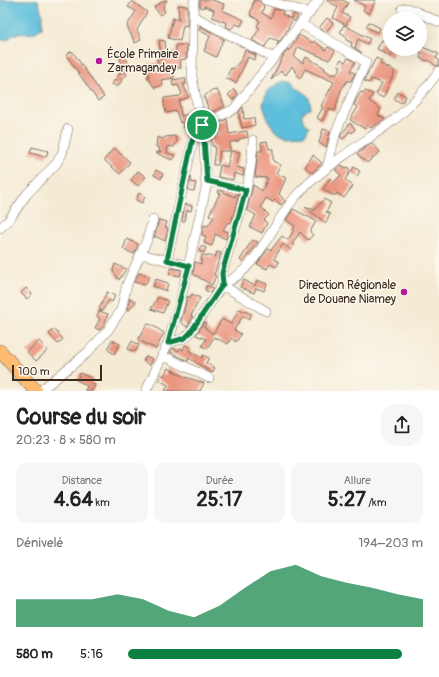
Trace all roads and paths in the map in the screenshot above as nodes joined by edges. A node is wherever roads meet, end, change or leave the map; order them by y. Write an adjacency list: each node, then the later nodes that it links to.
1 (194, 0): 6 (street)
2 (265, 0): 5 (street)
3 (319, 0): 5 (street)
4 (402, 9): 7 (street)
5 (310, 13): 8 (street)
6 (193, 16): 9 (street); 11 (street)
7 (439, 22)
8 (301, 24): 9 (street); 14 (street)
9 (274, 58): 11 (street)
10 (439, 71): 14 (street)
11 (202, 125): 15 (street); 20 (street)
12 (68, 129): 18 (street)
13 (253, 140): 16 (street)
14 (326, 168): 22 (street)
15 (207, 181): 16 (street); 21 (street)
16 (246, 190): 22 (street)
17 (154, 220): 19 (street)
18 (0, 228)
19 (140, 254): 20 (street); 31 (street)
20 (167, 260): 21 (street)
21 (189, 266): 24 (street)
22 (223, 285): 23 (street); 24 (street)
23 (266, 311)
24 (168, 343): 26 (street)
25 (0, 351): 30 (highway)
26 (162, 355): 28 (street); 32 (street)
27 (0, 361): 29 (highway)
28 (209, 378)
29 (27, 391)
30 (36, 391)
31 (40, 391)
32 (146, 391)

